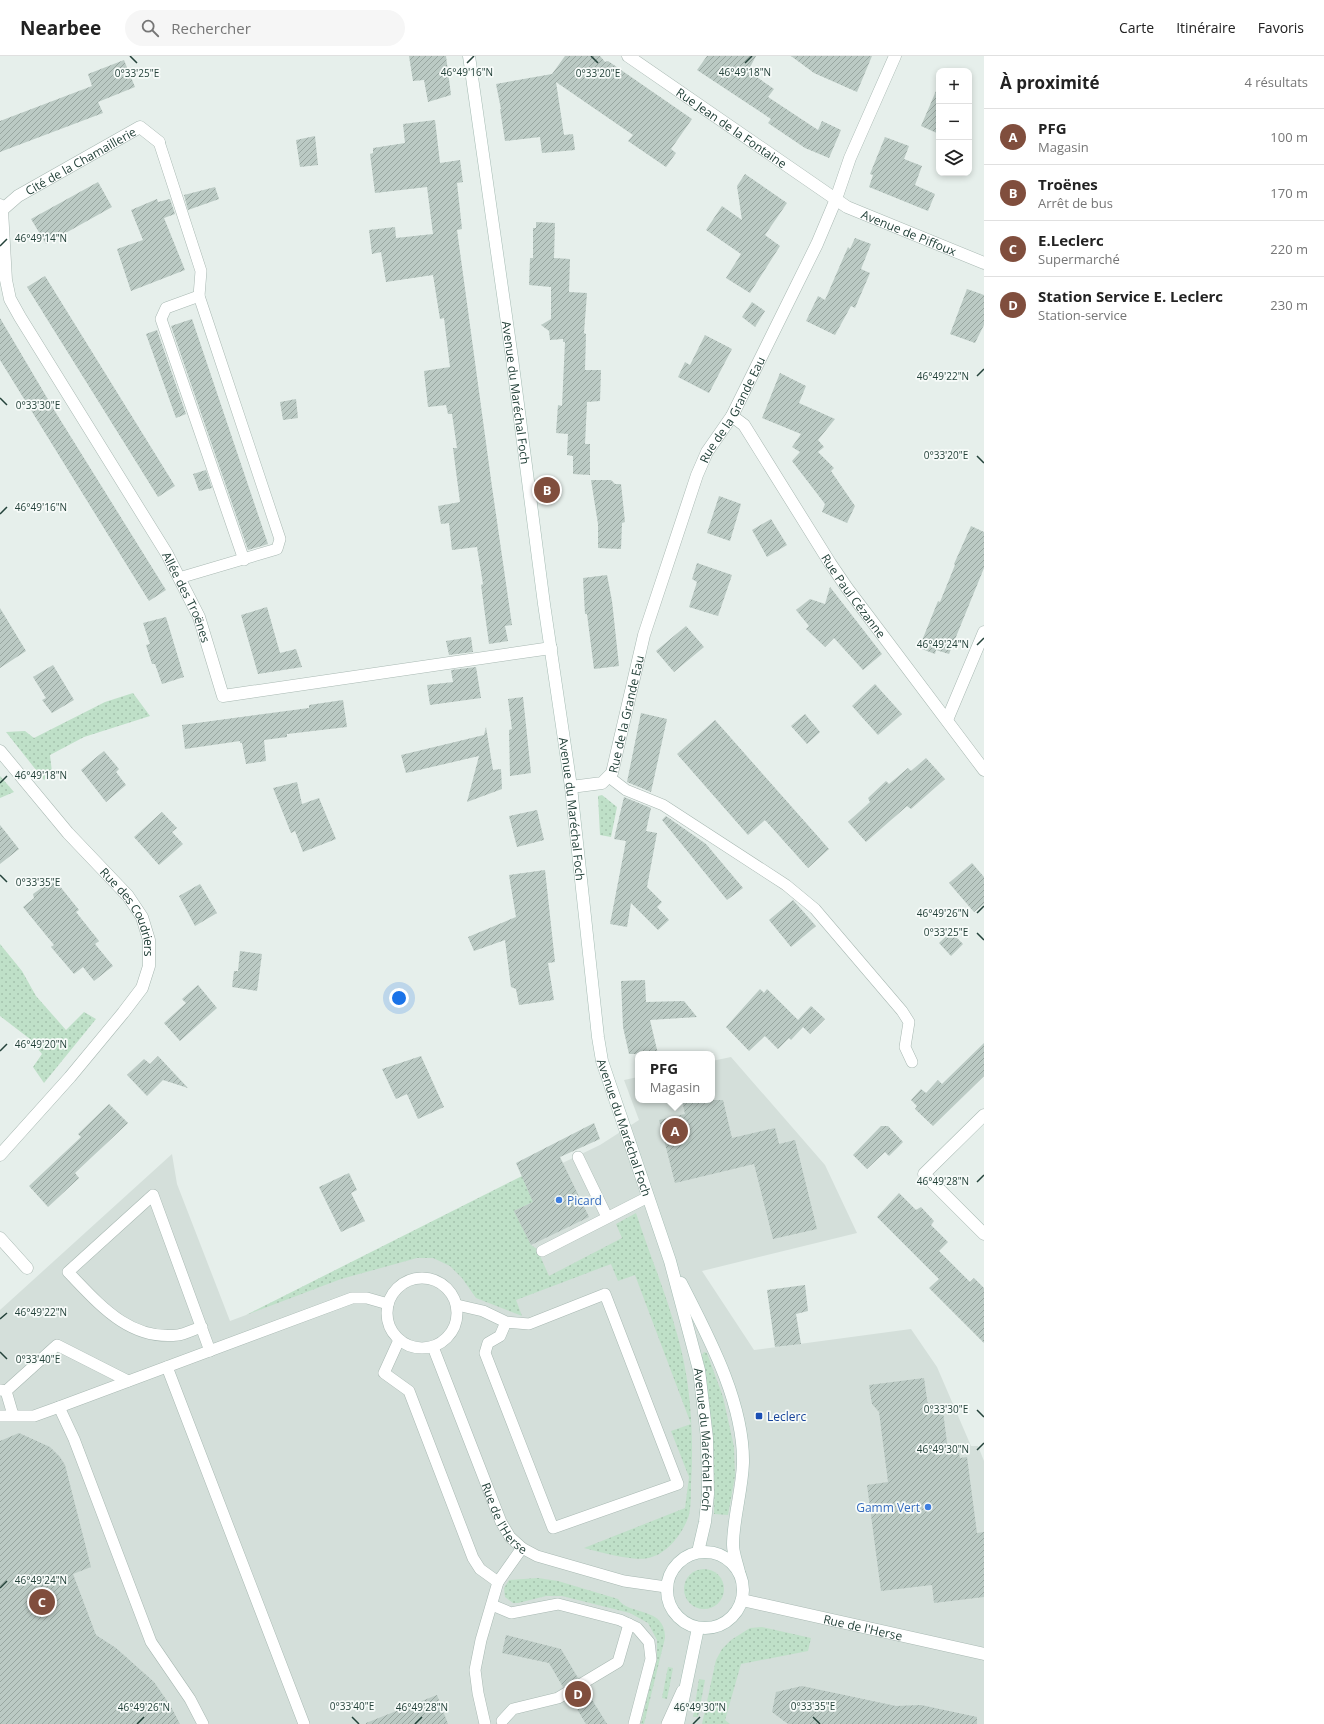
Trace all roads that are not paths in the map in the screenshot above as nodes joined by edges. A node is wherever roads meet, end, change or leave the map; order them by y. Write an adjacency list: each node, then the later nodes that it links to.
1 (469, 56): 13 (street, Avenue du Maréchal Foch)
2 (628, 56): 5 (street, Rue Jean de la Fontaine)
3 (895, 56): 5 (street, Rue de la Grande Eau)
4 (159, 142): 6 (street, Cité de la Chamaillerie); 8 (lane)
5 (836, 200): 7 (street, Avenue de Piffoux); 9 (street, Rue de la Grande Eau)
6 (1, 207): 11 (street, Allée des Troënes)
7 (984, 263)
8 (199, 296): 10 (lane); 10 (lane)
9 (732, 416): 14 (street, Rue Paul Cézanne); 17 (street, Rue de la Grande Eau)
10 (244, 560): 11 (lane)
11 (179, 578): 13 (street, Allée des Troënes)
12 (984, 632): 14 (street)
13 (551, 648): 18 (street, Avenue du Maréchal Foch)
14 (948, 720): 16 (street, Rue Paul Cézanne)
15 (0, 751): 21 (street, Rue des Coudriers)
16 (984, 770)
17 (609, 777): 18 (street, Rue de la Grande Eau); 19 (lane, Rue de la Grande Eau)
18 (571, 787): 23 (street, Avenue du Maréchal Foch)
19 (912, 1062)
20 (984, 1115): 25 (street)
21 (0, 1155)
22 (578, 1158): 24 (lane)
23 (648, 1197): 24 (lane); 28 (street, Avenue du Maréchal Foch)
24 (607, 1217): 27 (lane)
25 (984, 1234)
26 (0, 1238): 29 (street)
27 (542, 1251)
28 (670, 1261): 44 (street, Avenue du Maréchal Foch); 45 (street)
29 (27, 1268)
30 (388, 1304): 31 (lane); 34 (lane); 36 (lane)
31 (457, 1305): 32 (lane); 35 (lane)
32 (506, 1322): 32 (lane)
33 (202, 1327): 33 (lane); 36 (lane)
34 (399, 1340): 35 (lane); 46 (lane)
35 (433, 1347): 43 (lane, Rue de l'Herse)
36 (210, 1350): 37 (lane)
37 (167, 1366): 38 (lane); 57 (lane)
38 (128, 1381): 39 (lane); 40 (lane)
39 (3, 1391): 42 (lane)
40 (59, 1407): 42 (lane); 56 (lane)
41 (0, 1416): 42 (lane)
42 (13, 1416)
43 (522, 1548): 46 (lane); 47 (lane, Rue de l'Herse)
44 (698, 1552): 45 (street); 47 (street)
45 (739, 1572): 48 (street)
46 (498, 1582): 49 (lane)
47 (666, 1587): 51 (street)
48 (742, 1600): 51 (street); 52 (street, Rue de l'Herse)
49 (492, 1605): 50 (lane); 55 (lane)
50 (628, 1624): 54 (lane); 58 (lane)
51 (698, 1628): 53 (street)
52 (984, 1654)
53 (686, 1683): 59 (lane); 60 (street)
54 (504, 1722): 55 (lane)
55 (484, 1723)
56 (203, 1724)
57 (304, 1724)
58 (634, 1724)
59 (667, 1724)
60 (678, 1724)

